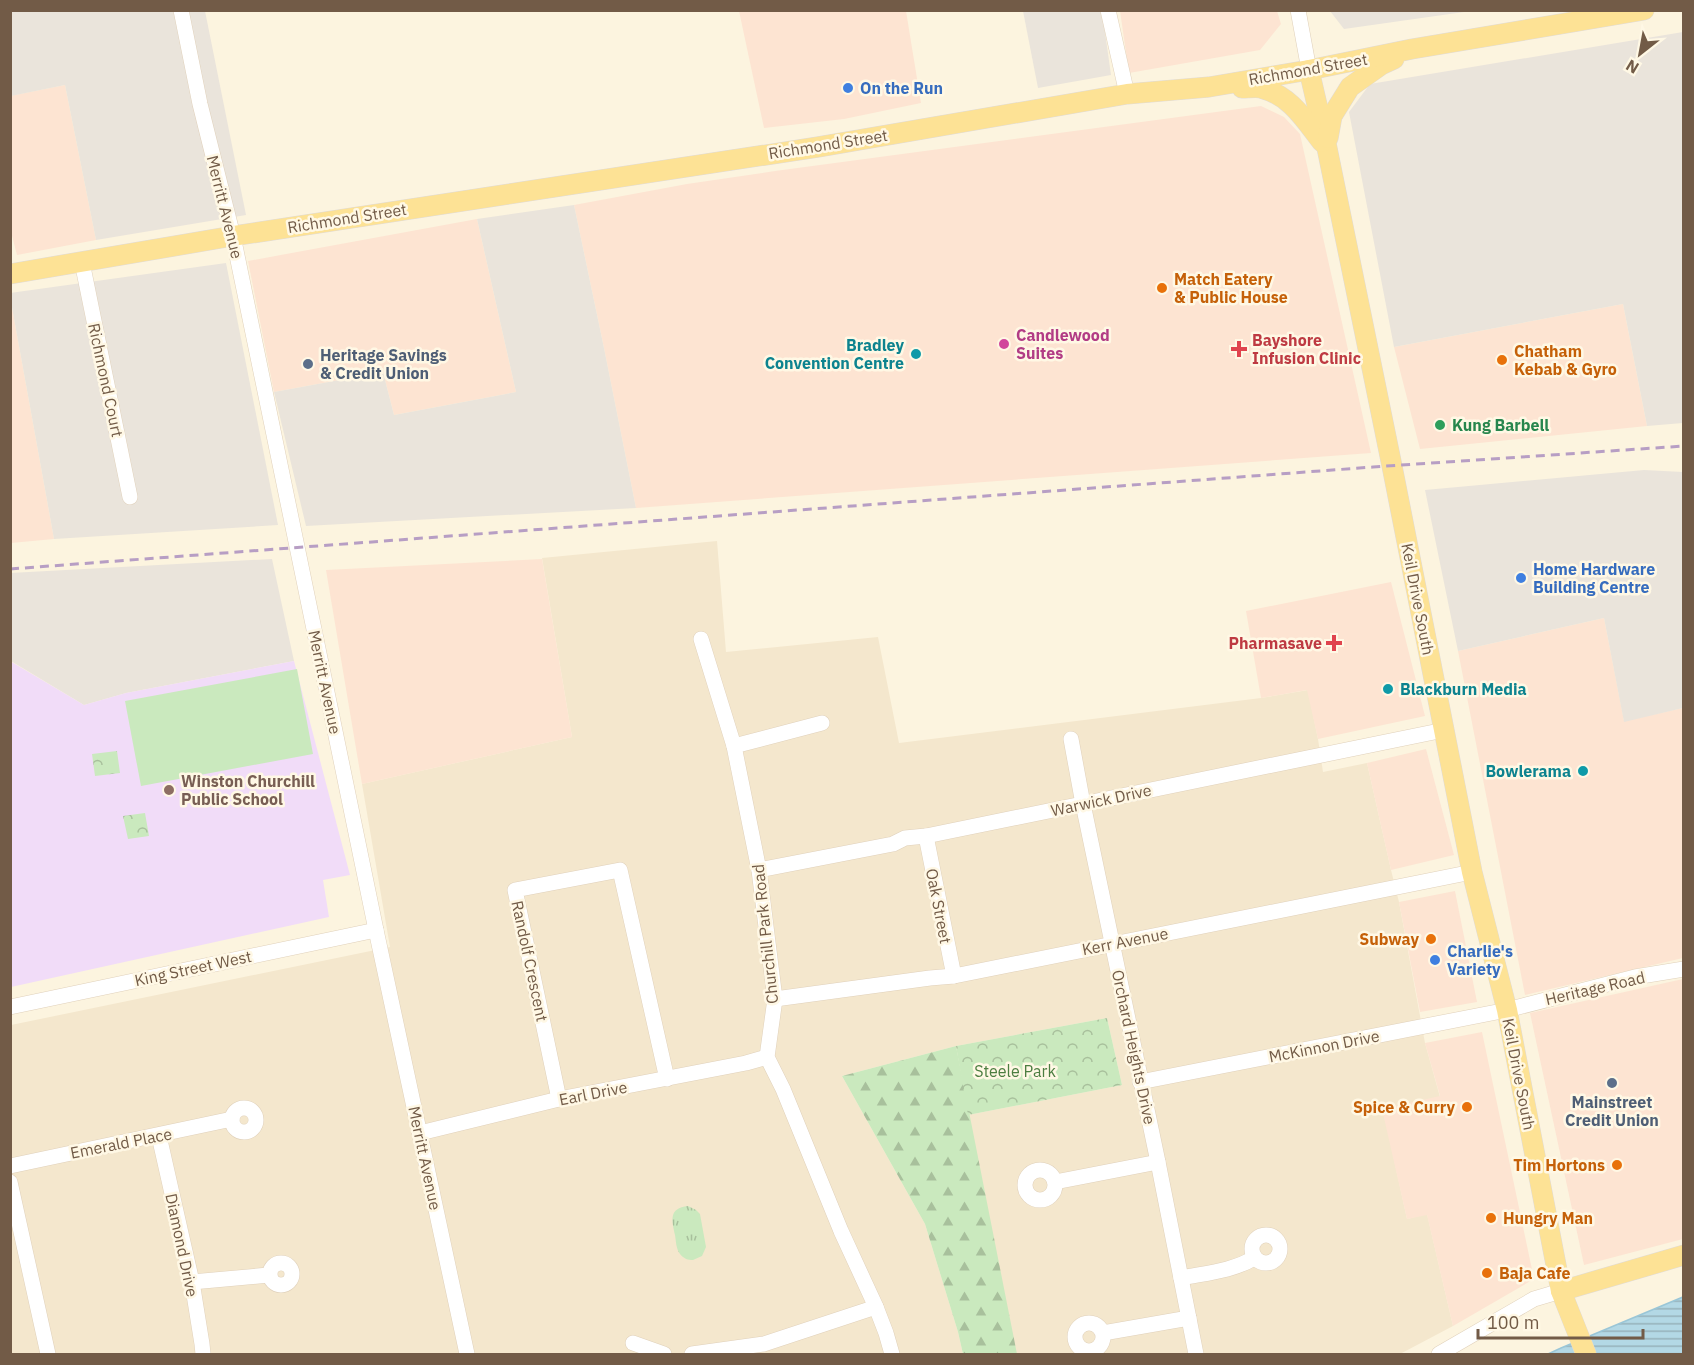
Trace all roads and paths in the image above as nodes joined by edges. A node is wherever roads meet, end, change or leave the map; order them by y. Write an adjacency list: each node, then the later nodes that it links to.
1 (181, 10): 10 (street, Merritt Avenue)
2 (1108, 10): 8 (street)
3 (1298, 10): 6 (street, Keil Drive South)
4 (1644, 10): 5 (main road, Richmond Street)
5 (1412, 50): 6 (main road, Richmond Street); 9 (main road)
6 (1308, 70): 7 (main road, Richmond Street); 9 (main road, Keil Drive South)
7 (1209, 87): 8 (main road, Richmond Street); 9 (main road)
8 (1127, 94): 10 (main road, Richmond Street)
9 (1327, 148): 16 (main road, Keil Drive South)
10 (233, 236): 11 (main road, Richmond Street); 23 (street, Merritt Avenue)
11 (82, 262): 12 (main road, Richmond Street); 13 (street, Richmond Court)
12 (10, 274)
13 (130, 497)
14 (701, 639): 18 (street, Churchill Park Road)
15 (822, 723): 18 (street)
16 (1444, 730): 19 (street, Warwick Drive); 22 (main road, Keil Drive South)
17 (1071, 739): 19 (street, Orchard Heights Drive)
18 (734, 746): 21 (street, Churchill Park Road)
19 (1083, 804): 20 (street, Warwick Drive); 24 (street, Orchard Heights Drive)
20 (926, 836): 21 (street, Warwick Drive); 26 (street, Oak Street)
21 (759, 870): 27 (street, Churchill Park Road)
22 (1472, 872): 24 (street, Kerr Avenue); 29 (main road, Keil Drive South)
23 (376, 930): 28 (street, King Street West); 35 (street, Merritt Avenue)
24 (1113, 944): 26 (street, Kerr Avenue); 32 (street, Orchard Heights Drive)
25 (1683, 969): 29 (street, Heritage Road)
26 (954, 976): 27 (street, Kerr Avenue)
27 (775, 999): 30 (street, Churchill Park Road)
28 (10, 1007)
29 (1507, 1010): 32 (street, McKinnon Drive); 46 (main road, Keil Drive South)
30 (767, 1057): 31 (street, Earl Drive); 47 (street)
31 (667, 1079): 33 (street, Earl Drive); 33 (street, Randolf Crescent)
32 (1140, 1082): 37 (street, Orchard Heights Drive)
33 (559, 1099): 35 (street, Earl Drive)
34 (232, 1119): 36 (street, Emerald Place)
35 (420, 1133): 53 (street, Merritt Avenue)
36 (159, 1136): 38 (street, Emerald Place); 45 (street, Diamond Drive)
37 (1158, 1162): 40 (street); 44 (street, Orchard Heights Drive)
38 (10, 1166)
39 (10, 1182): 51 (street)
40 (1055, 1182)
41 (1683, 1255): 46 (main road)
42 (1254, 1258): 44 (street)
43 (270, 1275): 45 (street)
44 (1181, 1278): 48 (street, Orchard Heights Drive)
45 (192, 1282): 52 (street, Diamond Drive)
46 (1561, 1291): 58 (street); 59 (main road, Keil Drive South)
47 (876, 1307): 55 (street); 56 (street)
48 (1189, 1318): 49 (street); 57 (street, Orchard Heights Drive)
49 (1103, 1334)
50 (633, 1343): 54 (street)
51 (48, 1354)
52 (203, 1354)
53 (468, 1354)
54 (664, 1354)
55 (692, 1354)
56 (892, 1354)
57 (1196, 1354)
58 (1439, 1354)
59 (1586, 1354)

